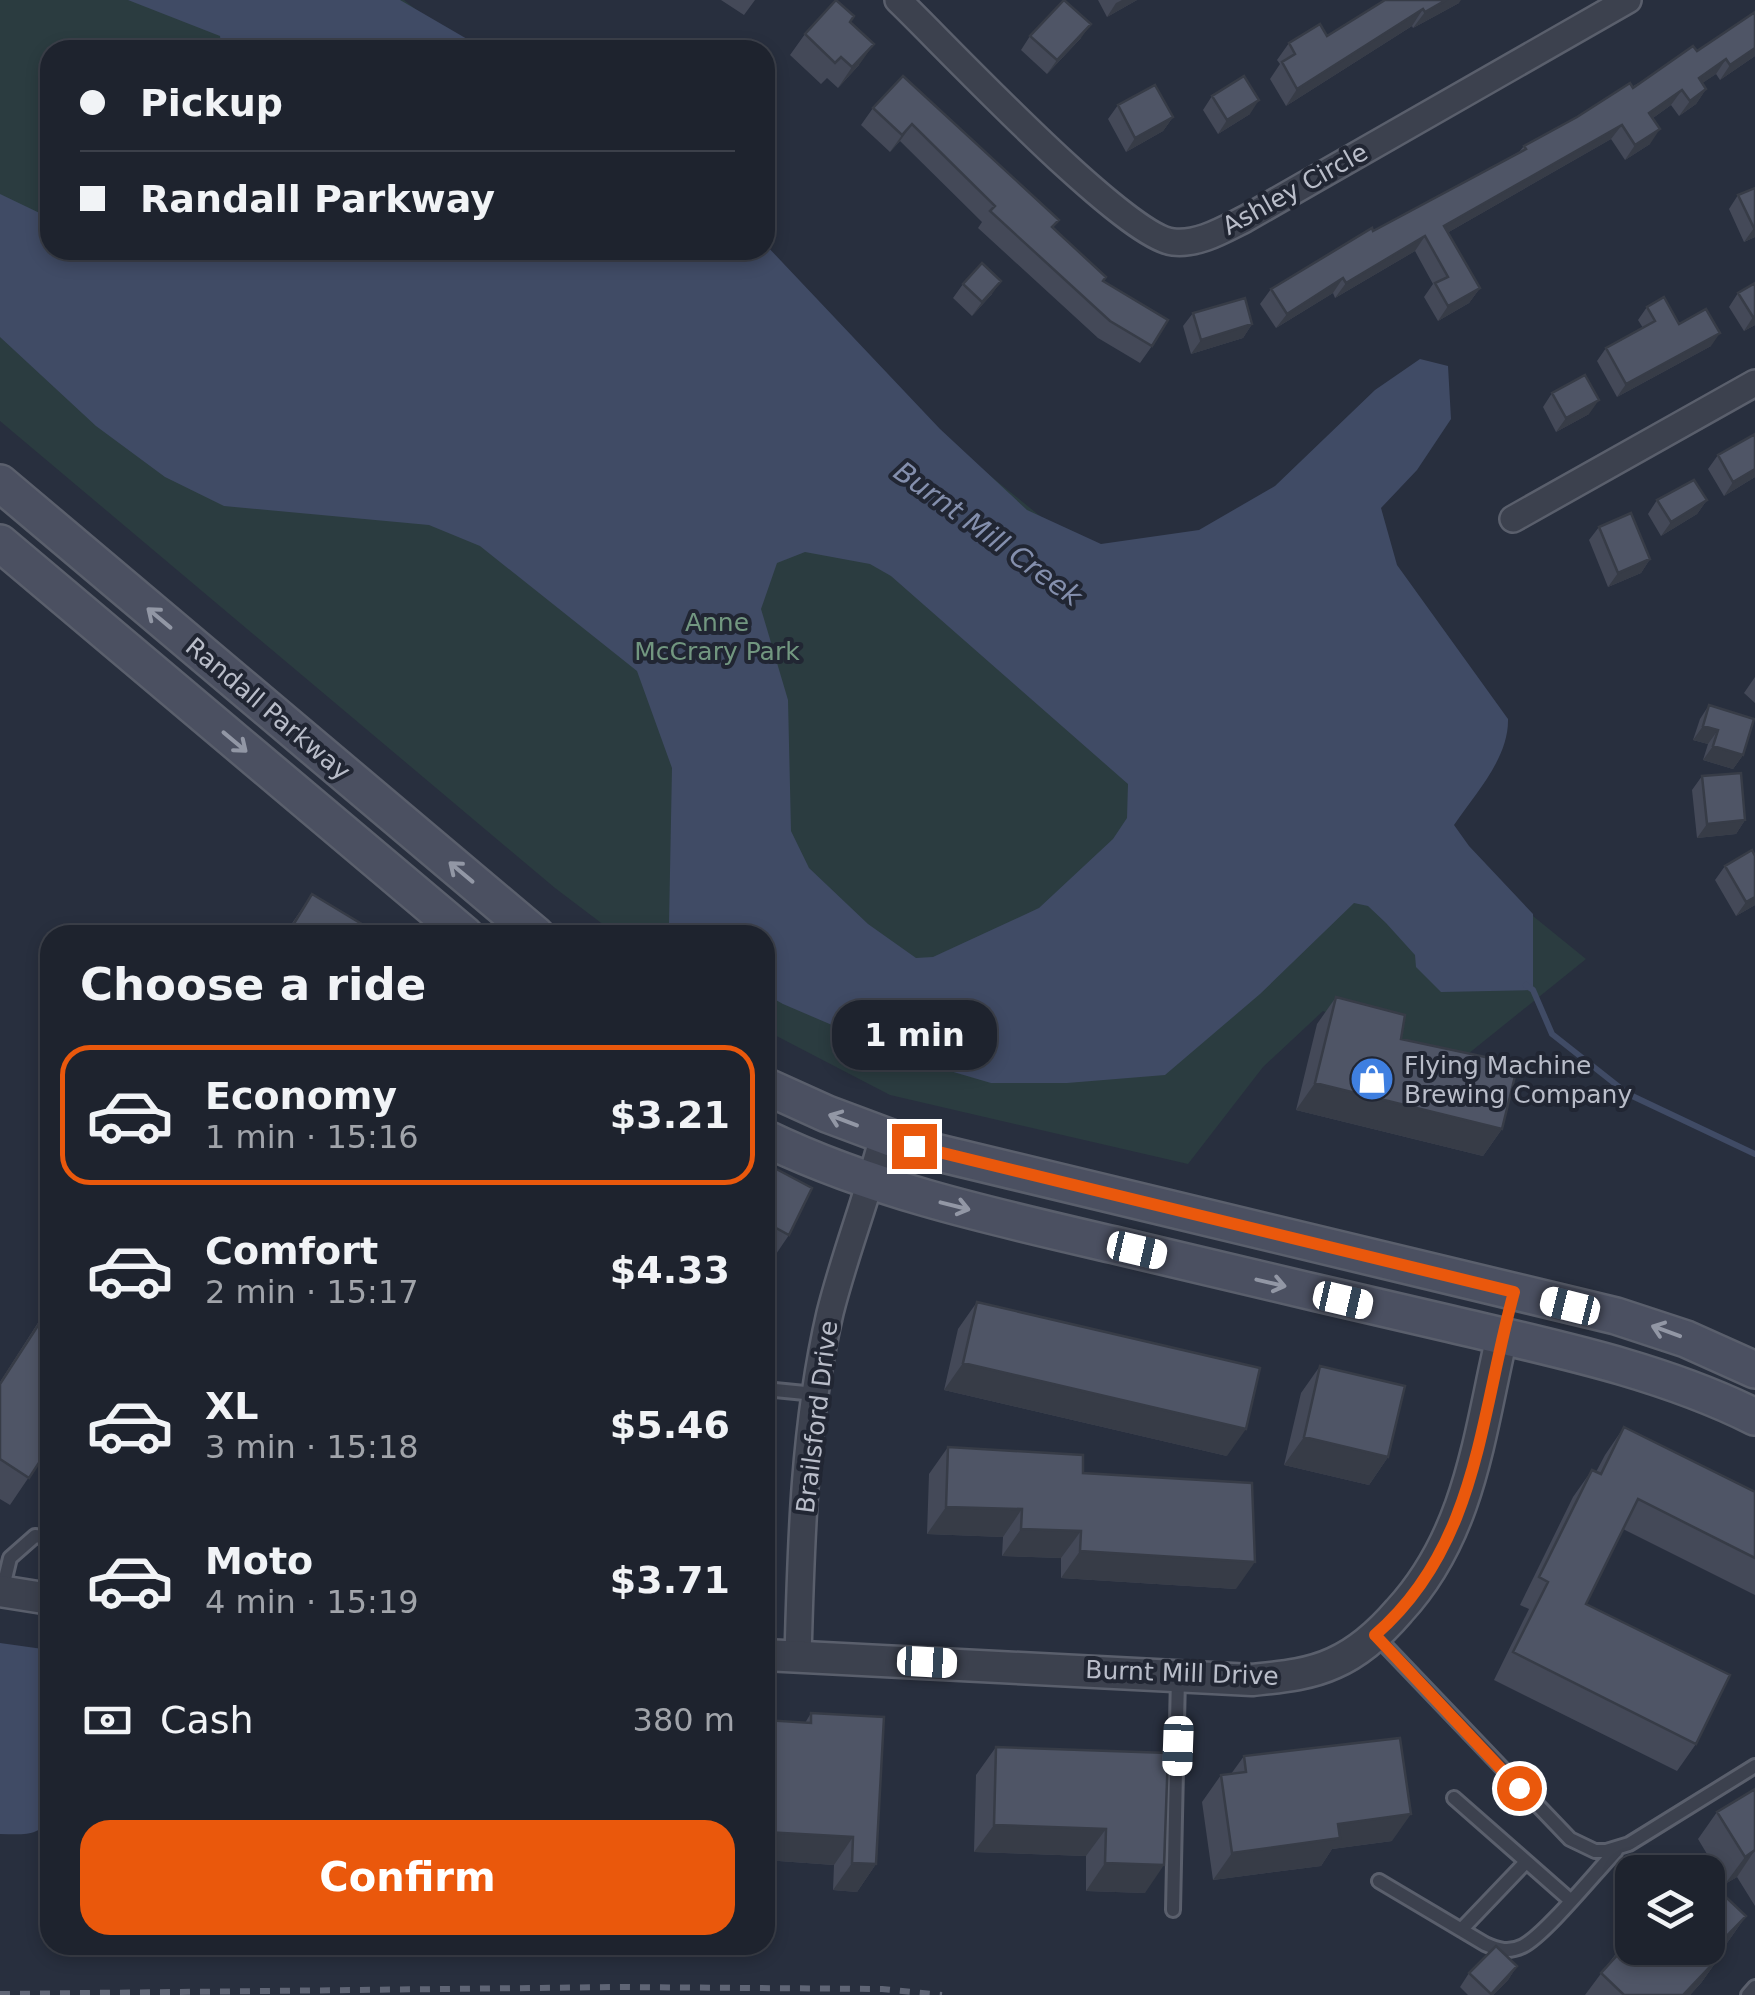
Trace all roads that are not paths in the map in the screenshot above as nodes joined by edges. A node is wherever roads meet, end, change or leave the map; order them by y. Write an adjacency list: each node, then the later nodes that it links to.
1 (1628, 0): 2 (street, Ashley Circle)
2 (907, 2)
3 (1755, 383): 5 (street)
4 (0, 484): 8 (main road, Randall Parkway, one-way to 4)
5 (1513, 519)
6 (0, 544): 7 (main road, Randall Parkway, one-way to 7)
7 (453, 925)
8 (524, 925)
9 (775, 1090): 10 (main road, one-way to 9)
10 (883, 1136): 12 (street, Brailsford Drive); 13 (main road)
11 (775, 1142): 12 (main road)
12 (872, 1182): 14 (main road, one-way to 14); 17 (street, Brailsford Drive)
13 (1514, 1292): 14 (street); 15 (main road, one-way to 13)
14 (1502, 1336): 18 (main road); 22 (street, Burnt Mill Drive)
15 (1755, 1370)
16 (775, 1389): 17 (lane)
17 (815, 1394): 24 (street, Brailsford Drive)
18 (1755, 1417)
19 (40, 1537): 20 (lane)
20 (1, 1591): 21 (street)
21 (40, 1597)
22 (1375, 1635): 25 (street, Burnt Mill Drive); 28 (lane)
23 (775, 1656): 24 (street, Burnt Mill Drive)
24 (798, 1657): 25 (street, Burnt Mill Drive)
25 (1178, 1675): 32 (lane)
26 (1755, 1766): 28 (lane)
27 (1454, 1798): 29 (lane)
28 (1618, 1849): 31 (lane)
29 (1526, 1862): 31 (lane); 33 (lane)
30 (1379, 1881): 33 (lane)
31 (1570, 1900): 33 (lane)
32 (1173, 1910)
33 (1461, 1930)
34 (1755, 1987): 35 (lane)
35 (1748, 1995)

